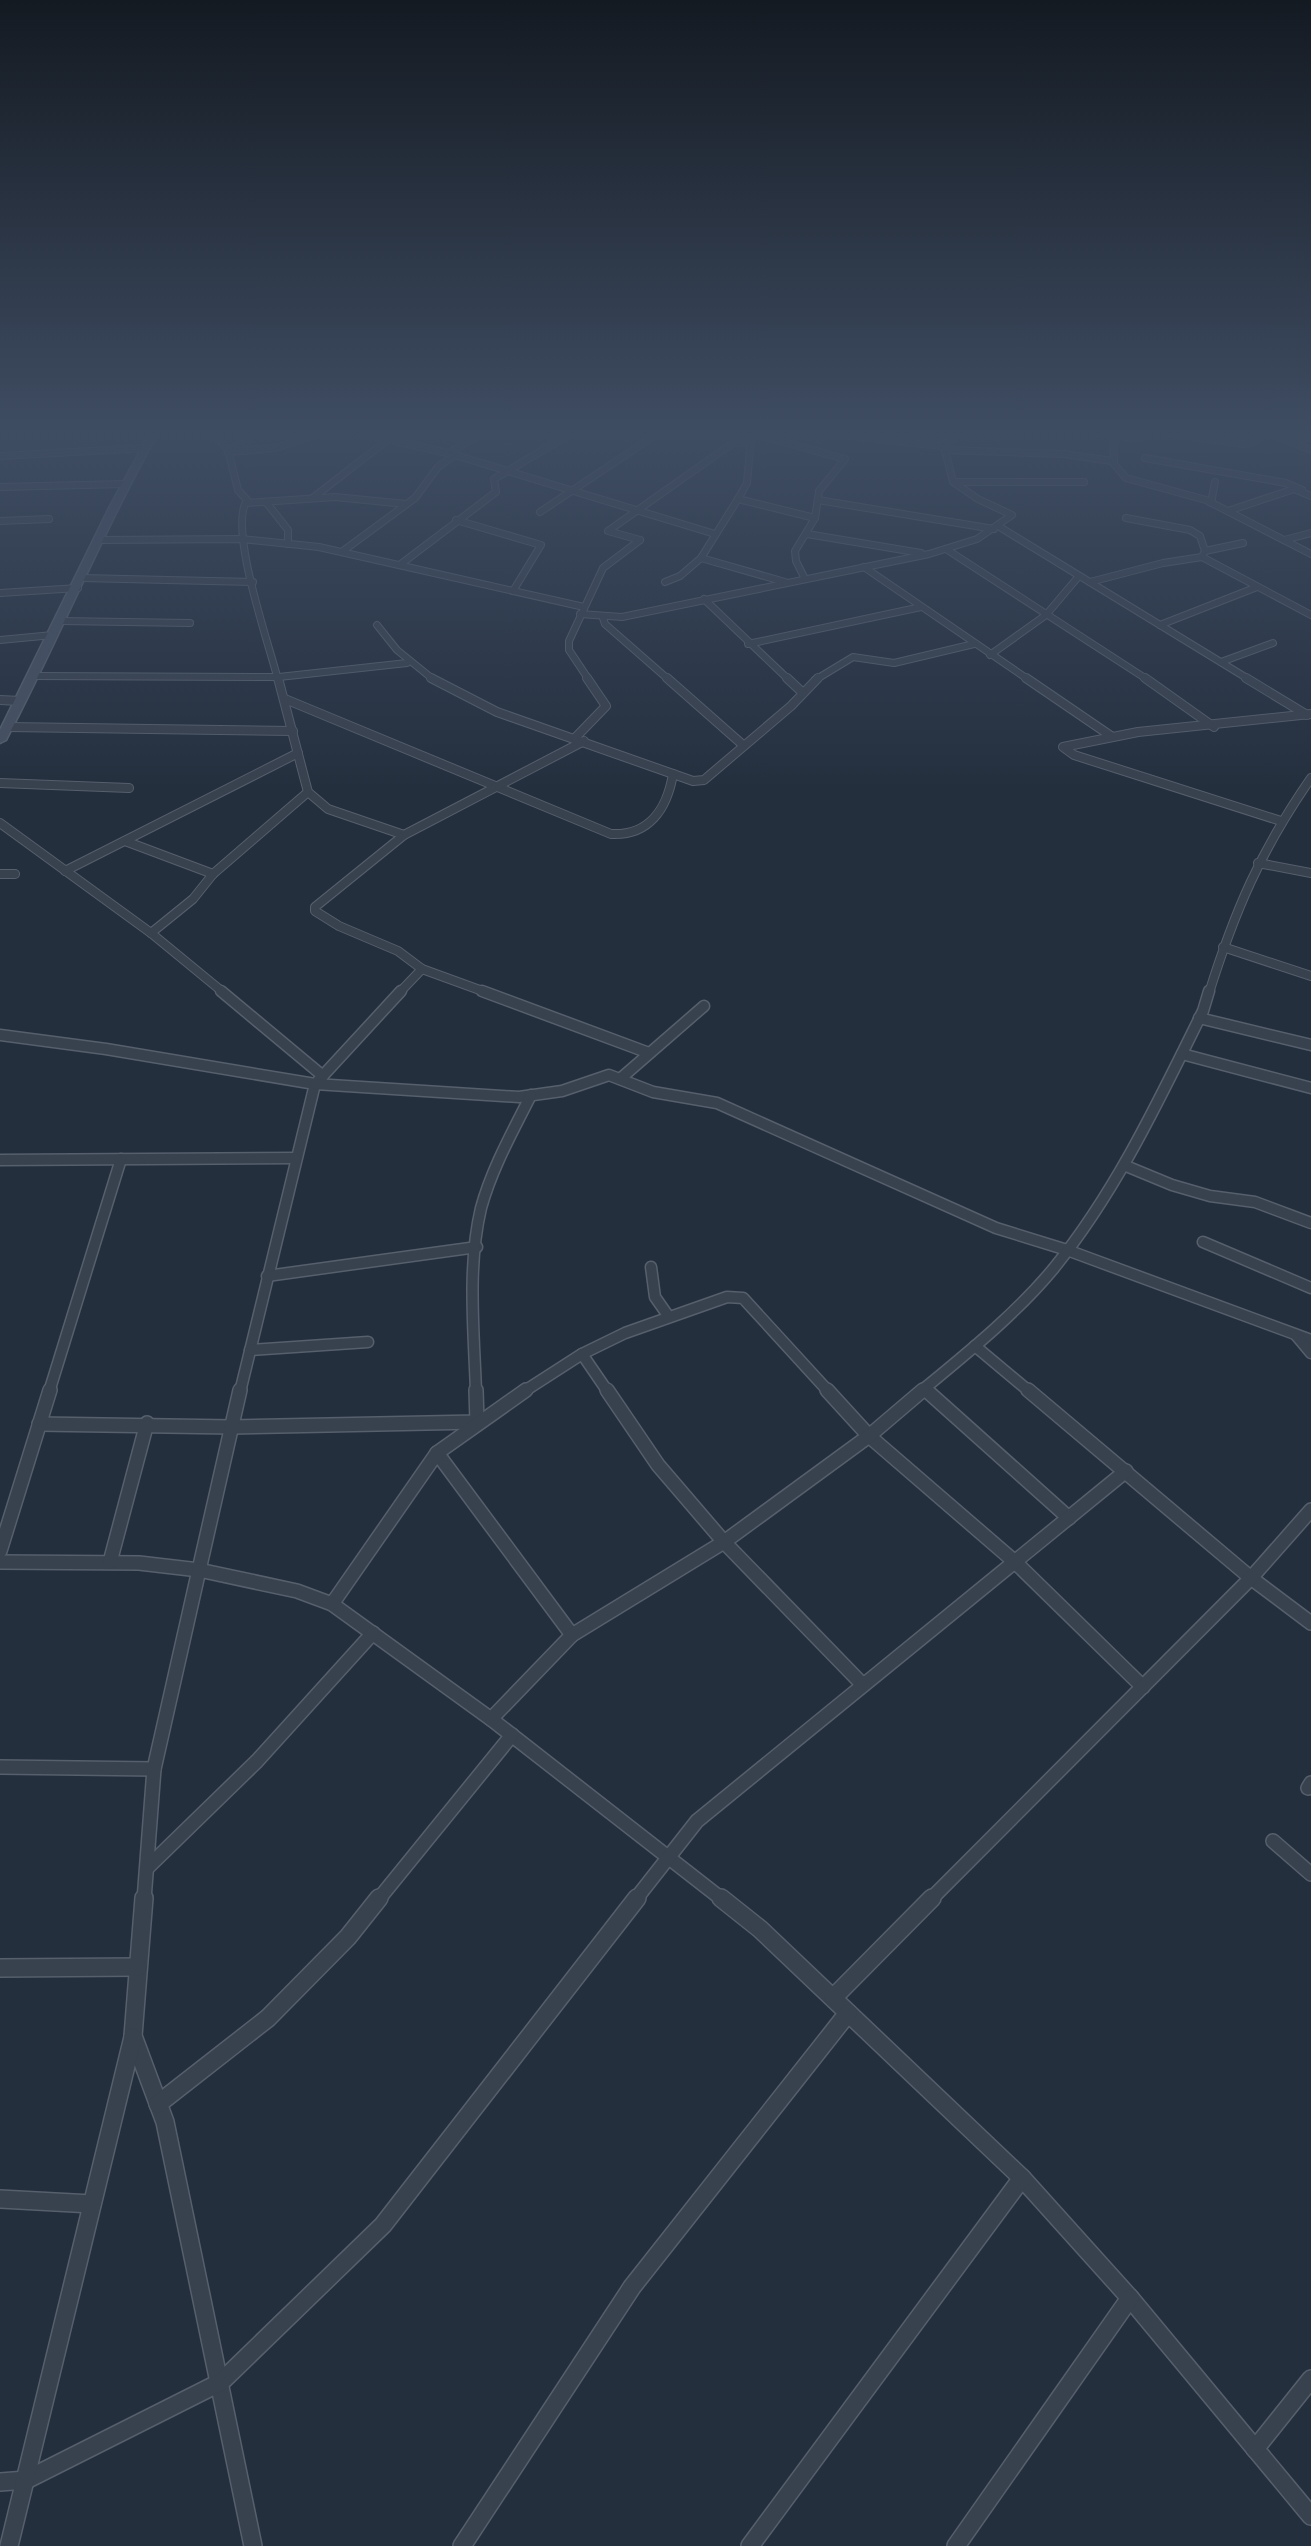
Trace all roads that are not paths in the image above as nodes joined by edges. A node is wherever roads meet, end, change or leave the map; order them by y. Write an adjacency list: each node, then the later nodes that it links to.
1 (94, 552): 25 (main road)
2 (245, 552): 21 (street)
3 (347, 552): 17 (street)
4 (416, 552): 17 (street)
5 (537, 552): 27 (street)
6 (623, 552): 31 (street)
7 (705, 552): 16 (street)
8 (796, 552): 20 (street)
9 (916, 552): 14 (street)
10 (936, 552): 14 (street)
11 (950, 552): 32 (street)
12 (1038, 552): 19 (street)
13 (1211, 552): 15 (street)
14 (929, 554): 18 (street)
15 (1203, 554): 24 (street); 26 (street)
16 (701, 558): 22 (street); 23 (street)
17 (401, 564): 27 (street)
18 (864, 567): 20 (street); 30 (street)
19 (1079, 576): 24 (street); 32 (street)
20 (805, 579): 23 (street)
21 (253, 582): 25 (street); 48 (street)
22 (665, 582)
23 (787, 582): 29 (street)
24 (1090, 582): 38 (street)
25 (80, 583): 28 (street); 35 (main road)
26 (1257, 587): 33 (street); 38 (street)
27 (513, 591): 31 (street)
28 (0, 593)
29 (704, 599): 34 (street); 42 (street)
30 (921, 607): 42 (street); 43 (street)
31 (582, 611): 34 (street); 59 (street)
32 (1046, 615): 44 (street); 55 (street)
33 (1311, 615)
34 (603, 618): 60 (street)
35 (60, 621): 36 (street); 39 (main road)
36 (190, 623)
37 (377, 625): 46 (street)
38 (1160, 625): 45 (street)
39 (53, 635): 40 (street); 47 (main road)
40 (0, 640)
41 (1273, 643): 45 (street)
42 (748, 644): 49 (street)
43 (974, 644): 44 (street); 49 (street)
44 (990, 655): 57 (street)
45 (1221, 662): 53 (street)
46 (407, 663): 48 (street); 59 (street)
47 (33, 676): 48 (street); 52 (main road)
48 (279, 677): 50 (street)
49 (803, 693): 60 (street)
50 (285, 699): 56 (street); 65 (street)
51 (0, 700): 52 (street)
52 (20, 701): 54 (main road)
53 (1309, 715): 55 (street)
54 (8, 727): 56 (street); 58 (main road)
55 (1214, 727): 57 (street)
56 (293, 731): 61 (street)
57 (1111, 736): 68 (street)
58 (0, 740)
59 (580, 740): 62 (street); 65 (street)
60 (743, 745): 62 (street)
61 (298, 753): 67 (street); 71 (street)
62 (673, 774): 65 (street)
63 (1310, 782): 68 (street)
64 (0, 783): 66 (street)
65 (499, 786): 70 (street)
66 (129, 788)
67 (308, 792): 70 (street); 77 (street)
68 (1281, 821): 72 (street)
69 (0, 823): 73 (street)
70 (404, 835): 80 (street)
71 (125, 841): 73 (street); 77 (street)
72 (1258, 863): 74 (street); 79 (street)
73 (65, 871): 78 (street)
74 (1311, 873)
75 (0, 874): 76 (street)
76 (15, 874)
77 (213, 874): 78 (street)
78 (151, 933): 89 (street)
79 (1223, 947): 81 (street); 83 (street)
80 (422, 969): 86 (street); 89 (street)
81 (1311, 976)
82 (704, 1006): 86 (street)
83 (1199, 1018): 85 (street); 87 (street)
84 (1, 1038): 89 (street)
85 (1311, 1045)
86 (649, 1053): 88 (street)
87 (1182, 1054): 90 (street); 95 (street)
88 (620, 1079): 91 (street); 99 (street)
89 (319, 1080): 91 (street); 92 (street)
90 (1311, 1088)
91 (531, 1095): 98 (street)
92 (296, 1158): 93 (street); 101 (street)
93 (121, 1159): 94 (street); 114 (street)
94 (0, 1160)
95 (1126, 1166): 96 (street); 99 (street)
96 (1311, 1223)
97 (1203, 1242): 102 (street)
98 (477, 1247): 101 (street); 112 (street)
99 (1067, 1250): 104 (street); 107 (street)
100 (651, 1267): 103 (street)
101 (267, 1276): 108 (street)
102 (1311, 1288)
103 (669, 1317): 110 (street); 116 (street)
104 (1295, 1334): 105 (street); 109 (street)
105 (1311, 1340)
106 (368, 1342): 108 (street)
107 (975, 1346): 111 (street); 118 (street)
108 (250, 1350): 115 (street)
109 (1311, 1353)
110 (582, 1354): 112 (street); 121 (street)
111 (924, 1389): 116 (street); 120 (street)
112 (477, 1422): 115 (street); 117 (street)
113 (147, 1423): 114 (street); 115 (street); 124 (street)
114 (39, 1424): 122 (street)
115 (232, 1427): 126 (street)
116 (869, 1436): 121 (street); 125 (street)
117 (437, 1453): 128 (street); 131 (street)
118 (1126, 1471): 120 (street); 127 (street)
119 (1311, 1510): 127 (street)
120 (1069, 1518): 125 (street)
121 (724, 1542): 131 (street); 132 (street)
122 (0, 1551)
123 (0, 1562): 124 (street)
124 (110, 1562): 126 (street)
125 (1015, 1562): 132 (street); 133 (street)
126 (199, 1570): 128 (street); 137 (street)
127 (1251, 1578): 129 (street); 133 (street)
128 (332, 1604): 130 (street)
129 (1311, 1623)
130 (373, 1633): 134 (street); 140 (street)
131 (572, 1635): 134 (street)
132 (863, 1685): 139 (street)
133 (1143, 1687): 144 (street)
134 (491, 1719): 135 (street)
135 (512, 1735): 139 (street); 147 (street)
136 (0, 1767): 137 (street)
137 (154, 1769): 140 (street)
138 (1273, 1841): 141 (street)
139 (669, 1858): 144 (street); 153 (street)
140 (148, 1867): 142 (street)
141 (1311, 1874)
142 (138, 1967): 143 (street); 146 (street)
143 (0, 1968)
144 (833, 1998): 145 (street)
145 (848, 2013): 148 (street); 160 (street)
146 (133, 2036): 147 (street); 150 (street)
147 (158, 2104): 153 (street)
148 (1022, 2178): 151 (street); 161 (street)
149 (0, 2199): 150 (street)
150 (92, 2204): 155 (street)
151 (1130, 2298): 154 (street); 162 (street)
152 (1311, 2379): 154 (street)
153 (221, 2382): 155 (street); 159 (street)
154 (1255, 2449): 157 (street)
155 (26, 2480): 156 (street); 158 (street)
156 (0, 2482)
157 (1311, 2516)
158 (9, 2546)
159 (253, 2546)
160 (462, 2546)
161 (750, 2546)
162 (956, 2546)

